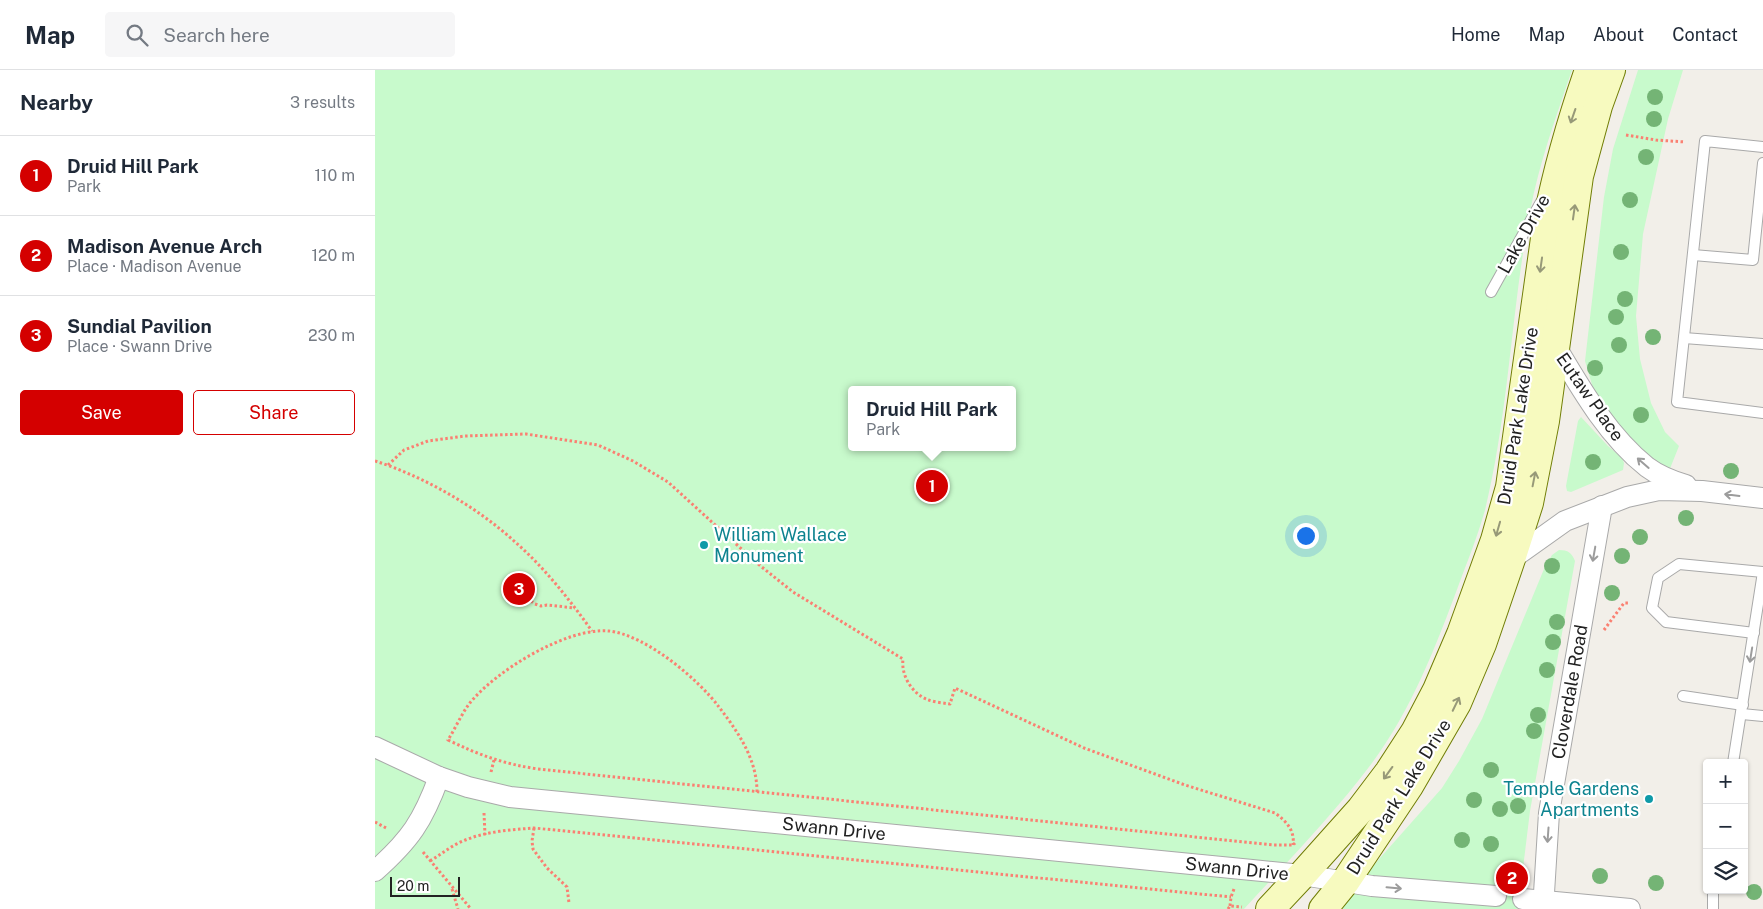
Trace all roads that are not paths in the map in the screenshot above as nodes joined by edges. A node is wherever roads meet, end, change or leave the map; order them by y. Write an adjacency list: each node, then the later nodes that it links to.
1 (1589, 70): 5 (main road, Druid Park Lake Drive, one-way to 5)
2 (1611, 70): 11 (main road, Druid Park Lake Drive, one-way to 2)
3 (1763, 147): 7 (lane)
4 (1763, 163): 6 (lane)
5 (1556, 175): 8 (lane, Lake Drive); 18 (main road, Druid Park Lake Drive, one-way to 18)
6 (1759, 246): 7 (lane)
7 (1693, 255): 9 (lane)
8 (1491, 292)
9 (1684, 338): 10 (lane); 12 (lane)
10 (1763, 344)
11 (1556, 347): 13 (street, Eutaw Place, one-way to 11); 16 (main road, Druid Park Lake Drive, one-way to 11)
12 (1763, 413)
13 (1702, 491): 14 (street, Eutaw Place, one-way to 13); 15 (street, Eutaw Place)
14 (1763, 498)
15 (1602, 506): 16 (street, Eutaw Place); 31 (street, Cloverdale Road, one-way to 31)
16 (1511, 559): 18 (street, Eutaw Place); 28 (main road, Druid Park Lake Drive, one-way to 16)
17 (1763, 572): 19 (lane); 19 (lane)
18 (1472, 607): 27 (main road, Druid Park Lake Drive, one-way to 27)
19 (1754, 633): 21 (lane, one-way to 21)
20 (1683, 696): 21 (lane)
21 (1742, 710): 22 (lane); 24 (lane)
22 (1763, 716)
23 (375, 747): 25 (street, Swann Drive)
24 (1734, 759)
25 (439, 777): 26 (street); 27 (street, Swann Drive)
26 (375, 872)
27 (1302, 875): 28 (street, Swann Drive); 32 (main road, Druid Park Lake Drive)
28 (1345, 882): 30 (street, Swann Drive, one-way to 30); 33 (main road, Druid Park Lake Drive)
29 (1713, 894): 35 (lane)
30 (1496, 896)
31 (1536, 903): 34 (street)
32 (1269, 909)
33 (1323, 909)
34 (1630, 909)
35 (1713, 909)

